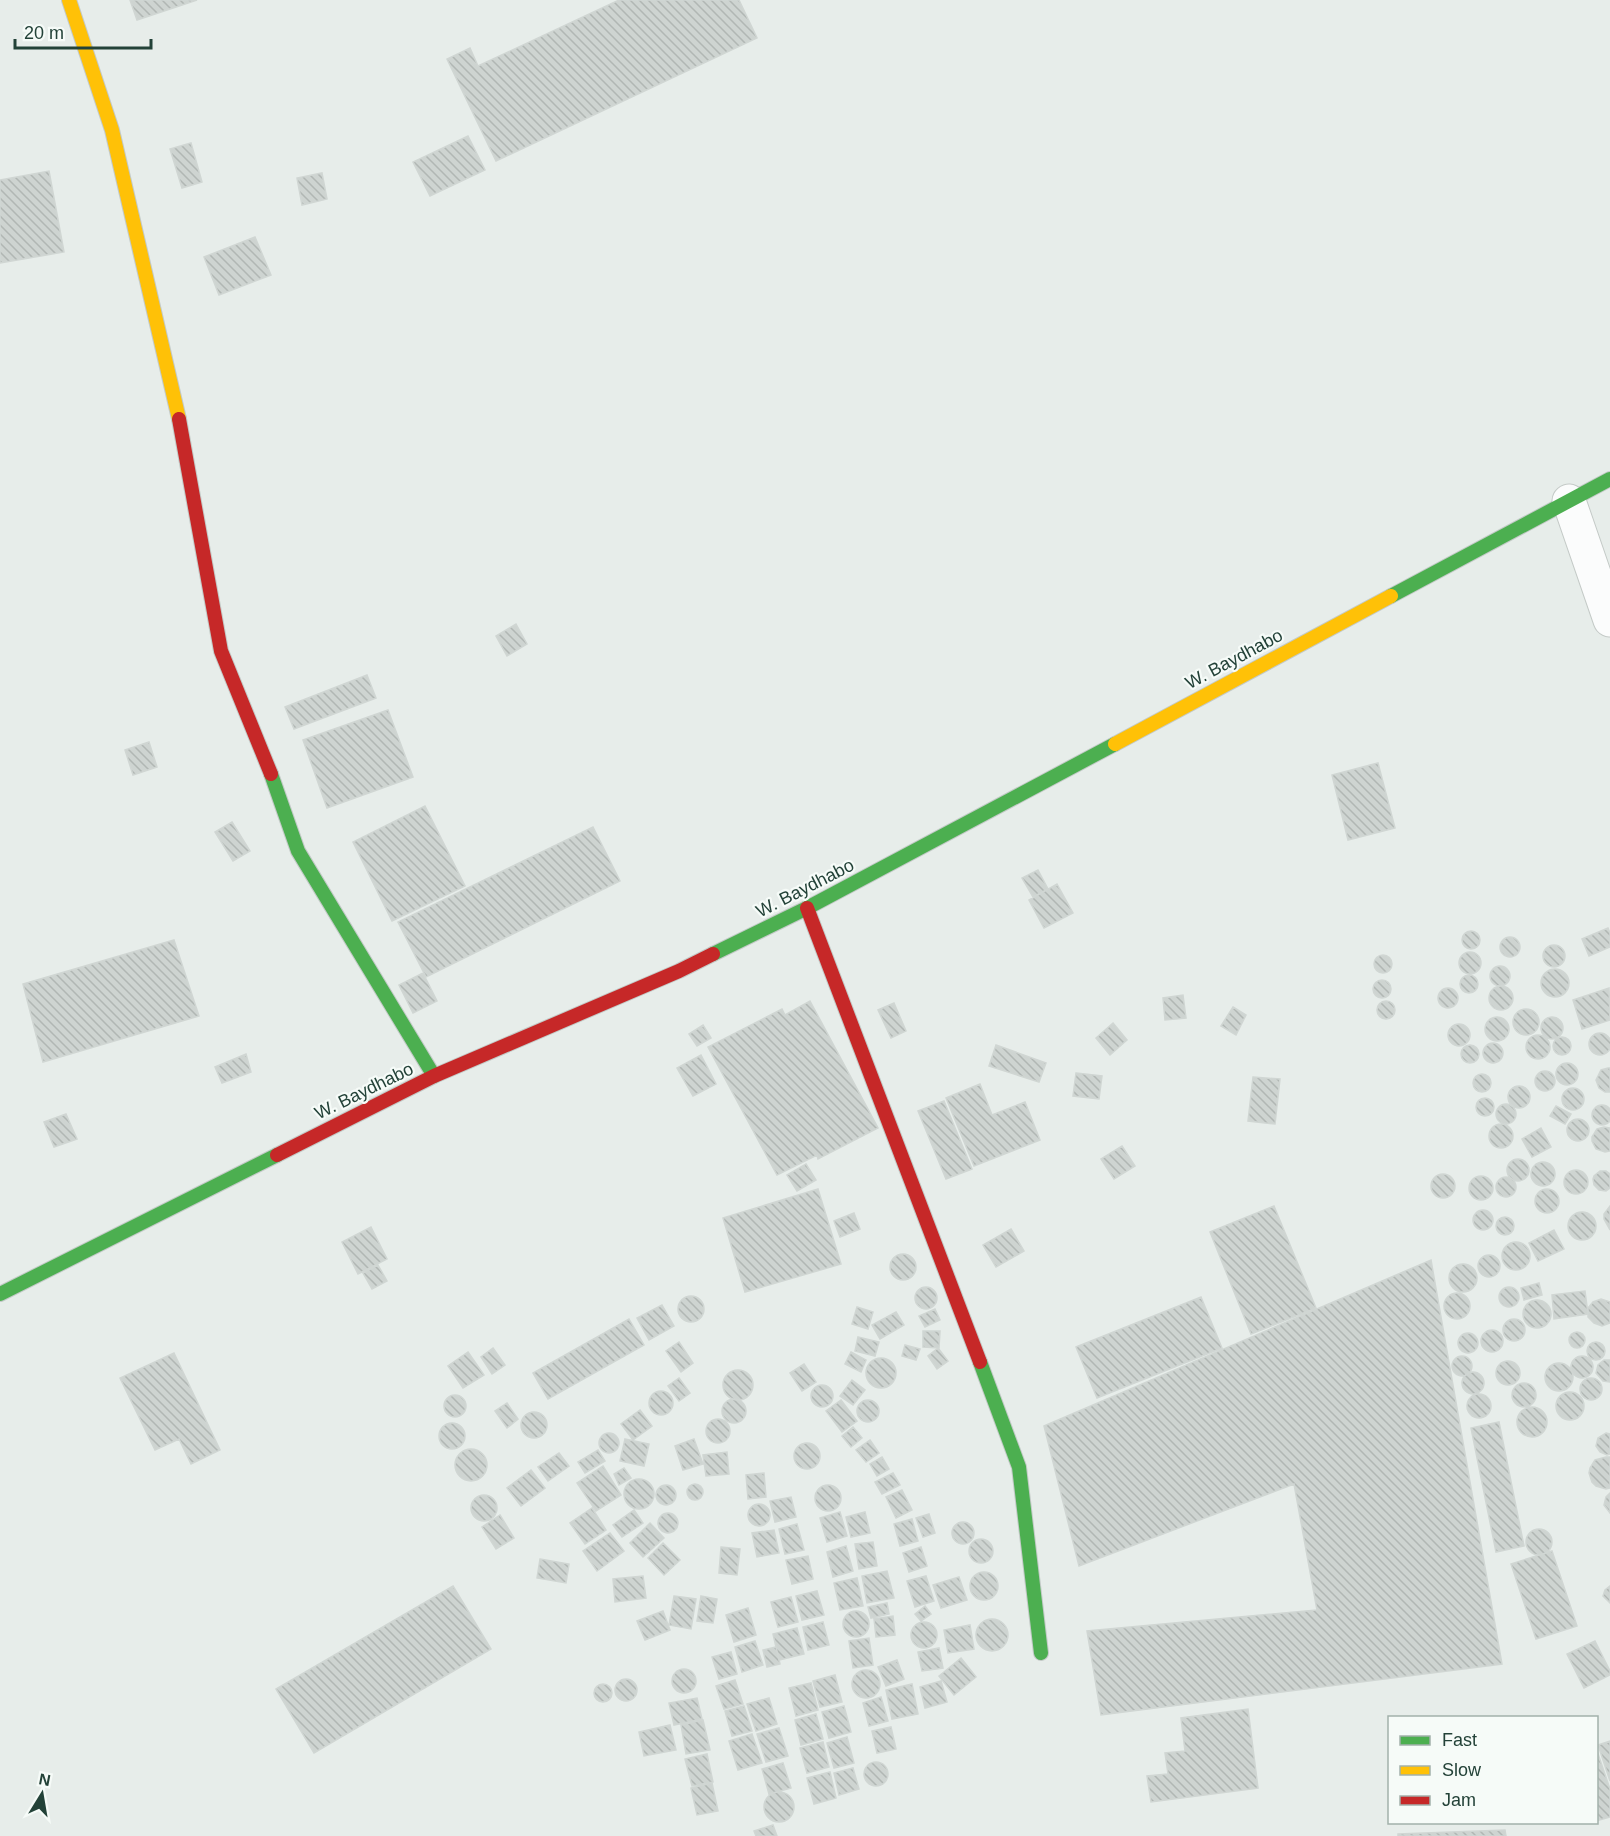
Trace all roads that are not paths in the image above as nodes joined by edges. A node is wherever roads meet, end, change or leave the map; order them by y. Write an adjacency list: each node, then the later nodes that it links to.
1 (69, 0): 6 (street)
2 (1610, 479): 3 (street, W. Baydhabo)
3 (1569, 501): 4 (street); 5 (street, W. Baydhabo)
4 (1610, 620)
5 (807, 908): 6 (street, W. Baydhabo); 8 (street)
6 (434, 1076): 7 (street, W. Baydhabo)
7 (0, 1294)
8 (1041, 1653)

